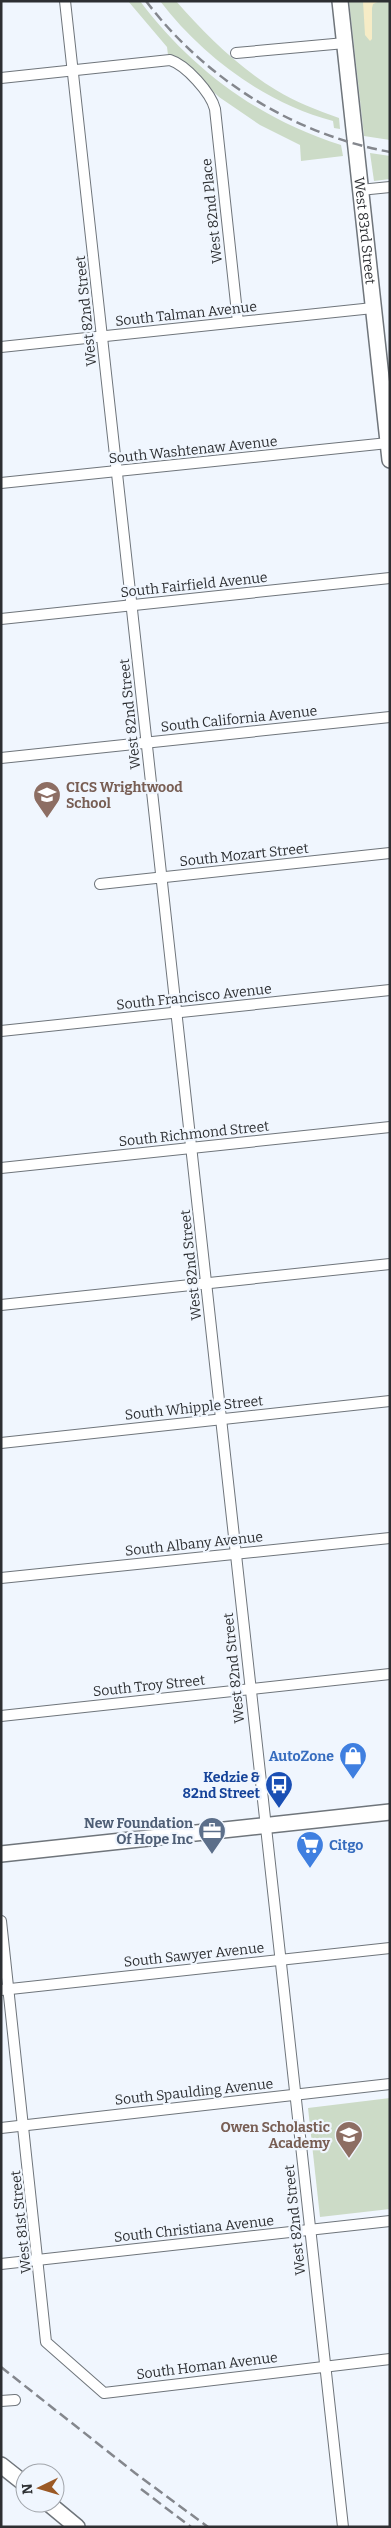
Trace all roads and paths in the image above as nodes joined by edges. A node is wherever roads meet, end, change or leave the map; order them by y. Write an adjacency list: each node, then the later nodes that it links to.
1 (65, 1): 5 (street, West 82nd Street)
2 (340, 1): 3 (street, West 83rd Street)
3 (345, 42): 4 (street); 8 (street, West 83rd Street)
4 (236, 54)
5 (73, 70): 6 (street); 10 (street, West 82nd Place); 11 (street, West 82nd Street)
6 (1, 78)
7 (390, 187): 8 (street)
8 (360, 190): 9 (street, West 83rd Street)
9 (373, 308): 10 (street, South Talman Avenue); 13 (street, West 83rd Street)
10 (238, 322): 11 (street, South Talman Avenue)
11 (103, 336): 12 (street, South Talman Avenue); 16 (street, West 82nd Street)
12 (1, 347)
13 (388, 424): 14 (street, West 83rd Street)
14 (388, 443): 15 (street, West 83rd Street); 16 (street, South Washtenaw Avenue)
15 (390, 460)
16 (117, 471): 17 (street, South Washtenaw Avenue); 19 (street, West 82nd Street)
17 (1, 483)
18 (390, 578): 19 (street, South Fairfield Avenue)
19 (133, 605): 20 (street, South Fairfield Avenue); 22 (street, West 82nd Street)
20 (1, 619)
21 (390, 717): 22 (street, South California Avenue)
22 (147, 742): 23 (street, South California Avenue); 25 (street, West 82nd Street)
23 (1, 758)
24 (390, 853): 25 (street, South Mozart Street)
25 (161, 878): 26 (street, South Mozart Street); 28 (street, West 82nd Street)
26 (100, 884)
27 (390, 990): 28 (street, South Francisco Avenue)
28 (176, 1013): 29 (street, South Francisco Avenue); 31 (street, West 82nd Street)
29 (1, 1031)
30 (390, 1127): 31 (street, South Richmond Street)
31 (192, 1148): 32 (street, South Richmond Street); 34 (street, West 82nd Street)
32 (1, 1168)
33 (390, 1264): 34 (street)
34 (207, 1283): 35 (street); 37 (street, West 82nd Street)
35 (1, 1305)
36 (390, 1401): 37 (street, South Whipple Street)
37 (221, 1419): 38 (street, South Whipple Street); 40 (street, West 82nd Street)
38 (1, 1443)
39 (390, 1538): 40 (street, South Albany Avenue)
40 (236, 1554): 41 (street, South Albany Avenue); 43 (street, West 82nd Street)
41 (1, 1578)
42 (390, 1674): 43 (street, South Troy Street)
43 (250, 1689): 44 (street, South Troy Street); 46 (street, West 82nd Street)
44 (1, 1716)
45 (390, 1812): 46 (street)
46 (265, 1825): 47 (street); 50 (street, West 82nd Street)
47 (1, 1854)
48 (1, 1921): 51 (street, West 81st Street)
49 (390, 1948): 50 (street, South Sawyer Avenue)
50 (280, 1960): 51 (street, South Sawyer Avenue); 53 (street, West 82nd Street)
51 (5, 1989): 54 (street, West 81st Street)
52 (390, 2084): 53 (street, South Spaulding Avenue)
53 (295, 2094): 54 (street, South Spaulding Avenue); 57 (street, West 82nd Street)
54 (24, 2125): 55 (street, South Spaulding Avenue); 58 (street, West 81st Street)
55 (1, 2128)
56 (390, 2222): 57 (street, South Christiana Avenue)
57 (310, 2230): 58 (street, South Christiana Avenue); 62 (street, West 82nd Street)
58 (38, 2260): 59 (street, South Christiana Avenue); 60 (street, West 81st Street)
59 (1, 2264)
60 (46, 2342): 62 (street, South Homan Avenue)
61 (390, 2359): 62 (street, South Homan Avenue)
62 (325, 2366): 69 (street, West 82nd Street)
63 (15, 2400): 64 (street)
64 (1, 2401)
65 (1, 2465): 66 (street)
66 (15, 2476)
67 (60, 2513): 68 (street)
68 (77, 2527)
69 (343, 2527)

